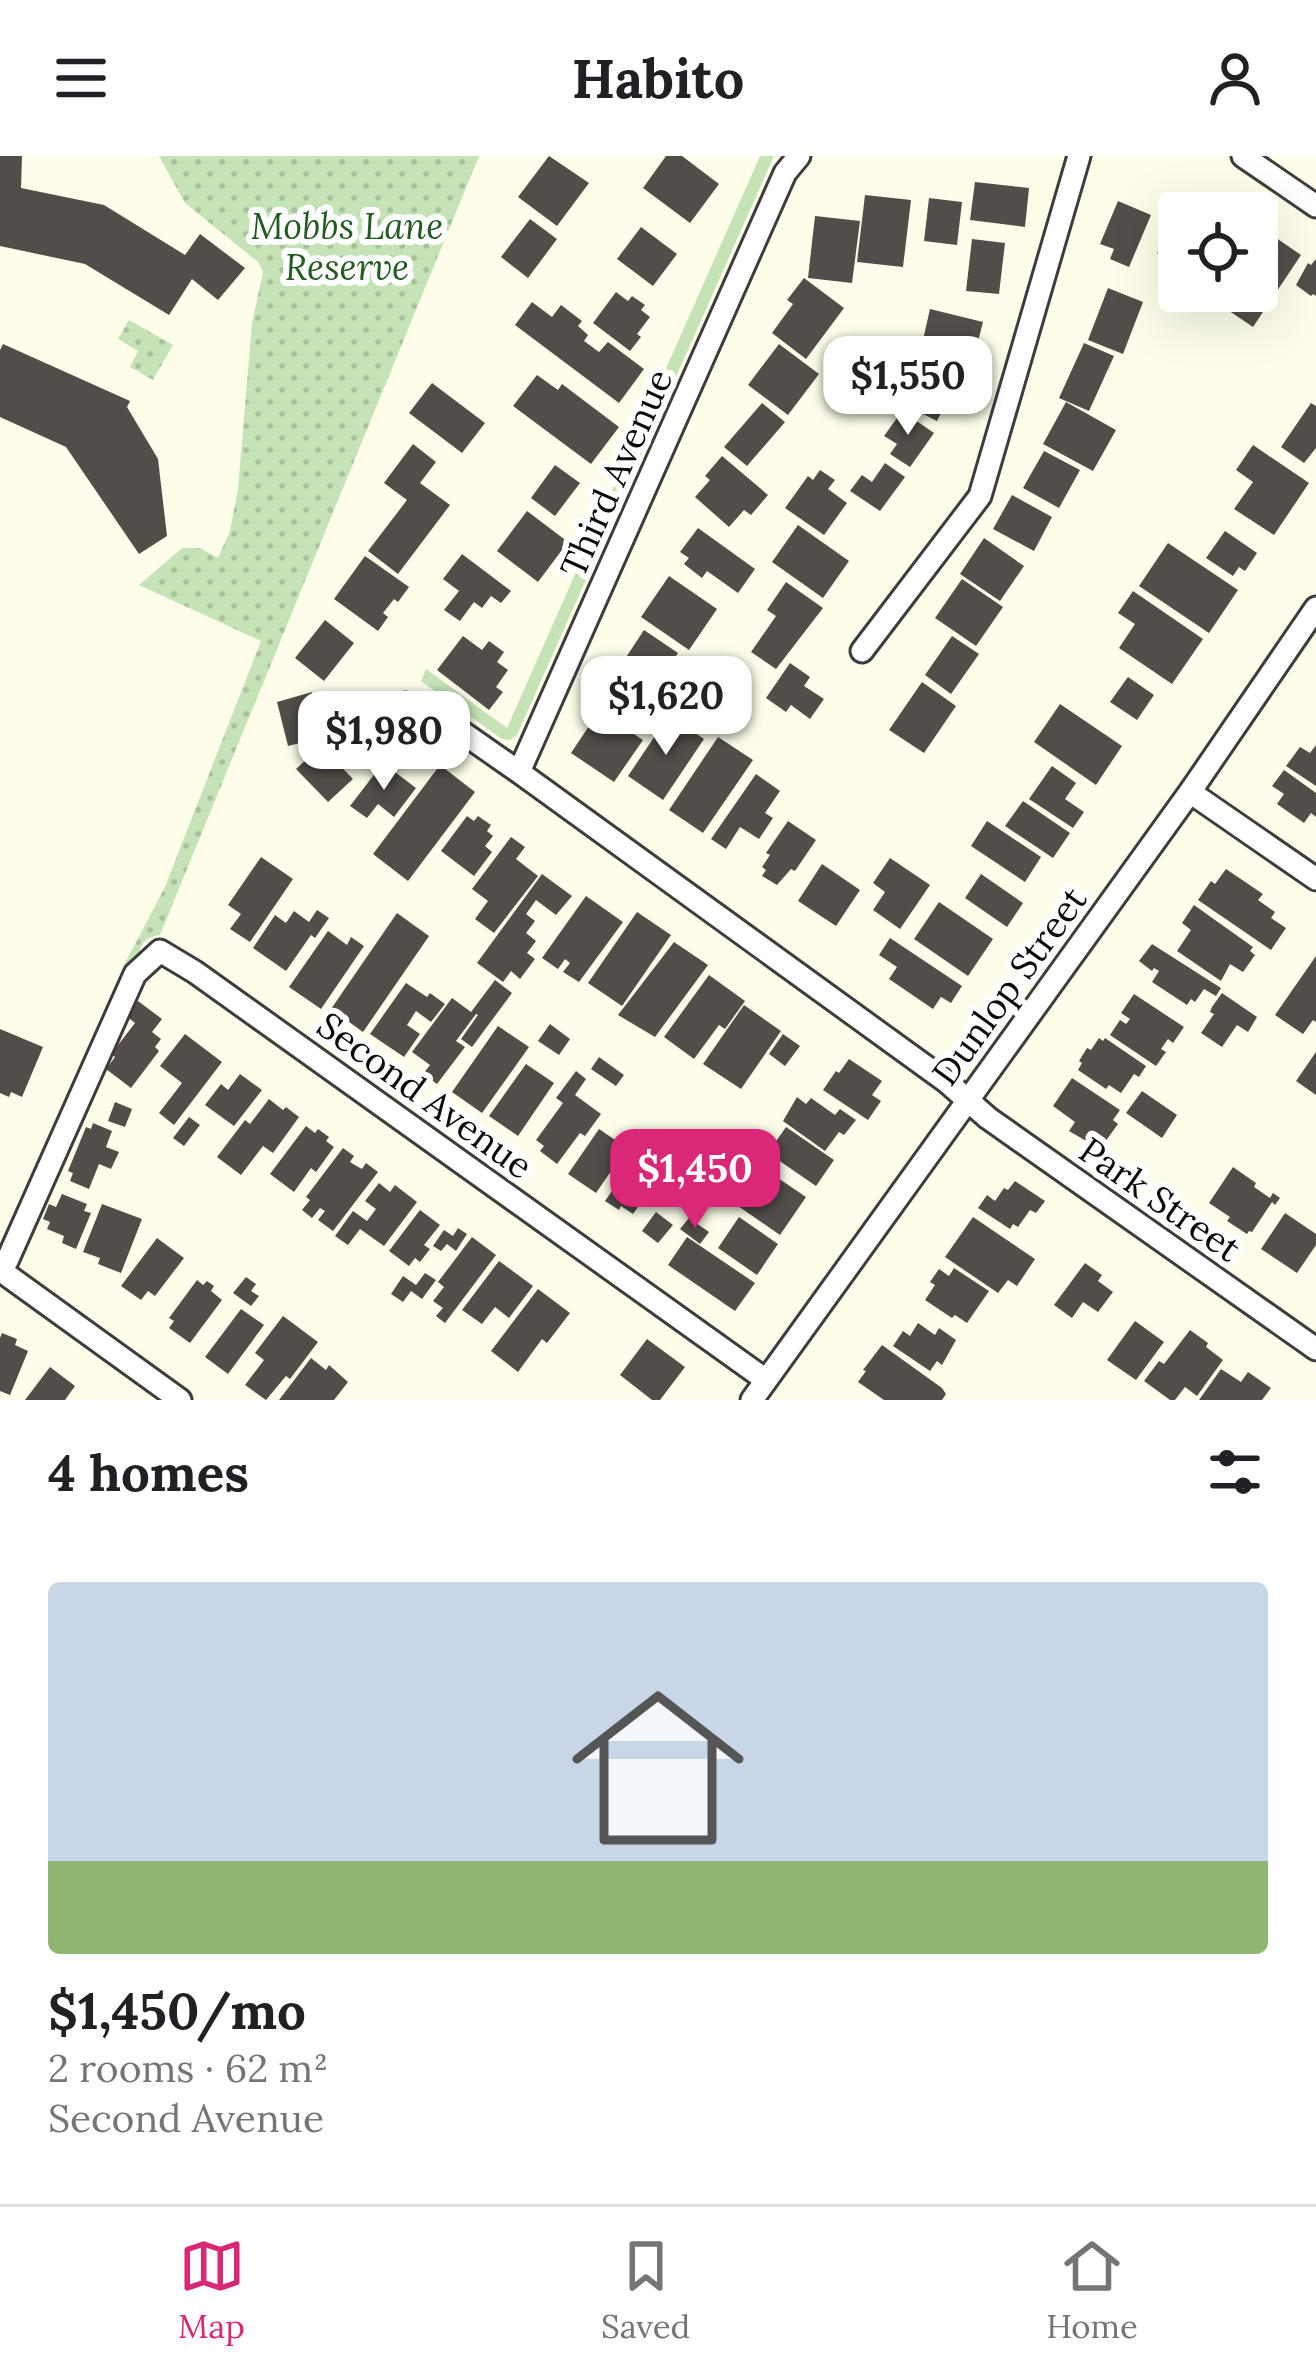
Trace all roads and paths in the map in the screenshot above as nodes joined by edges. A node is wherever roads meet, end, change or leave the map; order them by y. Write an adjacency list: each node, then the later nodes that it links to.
1 (799, 156): 8 (street, Third Avenue)
2 (1079, 156): 6 (street)
3 (1243, 156): 4 (street)
4 (1316, 206)
5 (1316, 608): 9 (street, Dunlop Street)
6 (862, 651)
7 (405, 704): 8 (street)
8 (519, 772): 11 (street)
9 (1190, 791): 10 (street); 11 (street, Dunlop Street)
10 (1316, 879)
11 (968, 1100): 13 (street, Park Street); 14 (street, Dunlop Street)
12 (0, 1269): 14 (street, Second Avenue); 15 (street)
13 (1316, 1349)
14 (766, 1380): 16 (street, Dunlop Street)
15 (180, 1400)
16 (752, 1400)

